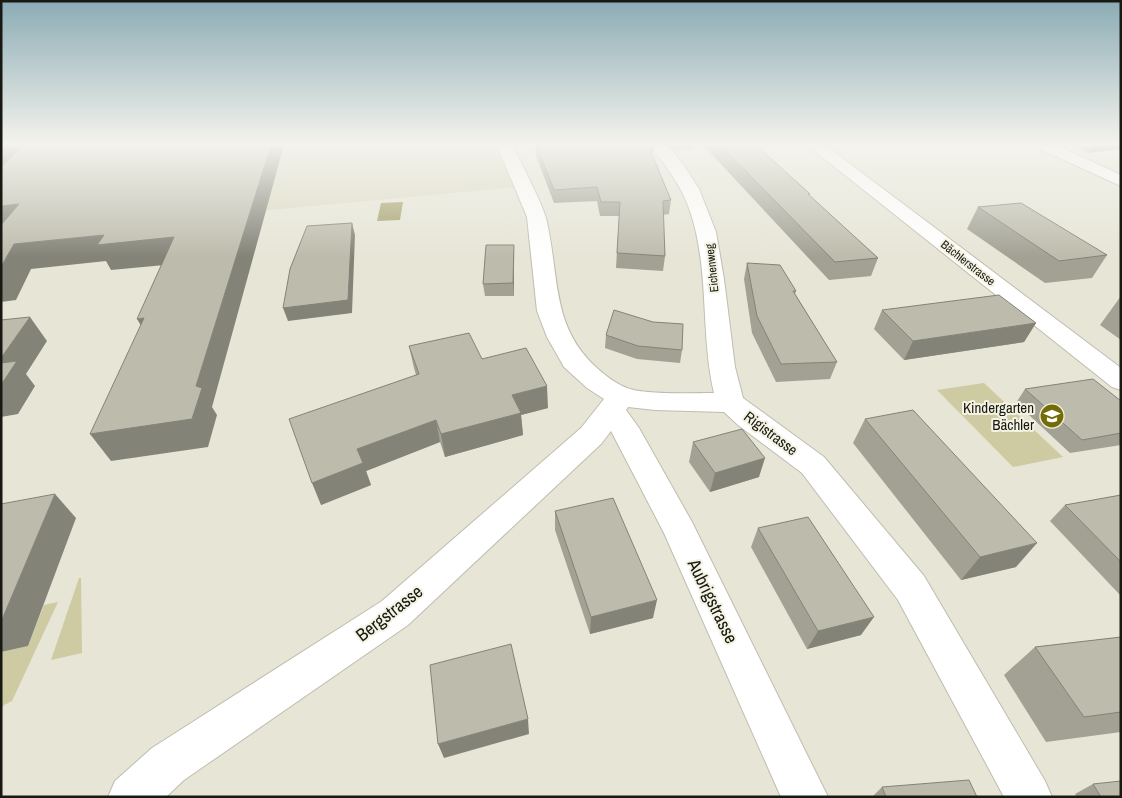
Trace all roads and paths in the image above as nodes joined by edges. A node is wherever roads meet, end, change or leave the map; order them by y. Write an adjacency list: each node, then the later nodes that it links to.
1 (521, 182): 6 (street, Rigistrasse)
2 (688, 182): 5 (street, Eichenweg)
3 (862, 182): 4 (street, Bächlerstrasse)
4 (1121, 381)
5 (731, 403): 6 (street, Rigistrasse); 9 (street, Rigistrasse)
6 (616, 404): 7 (street, Bergstrasse); 8 (street, Aubrigstrasse)
7 (131, 797)
8 (805, 797)
9 (1029, 797)

